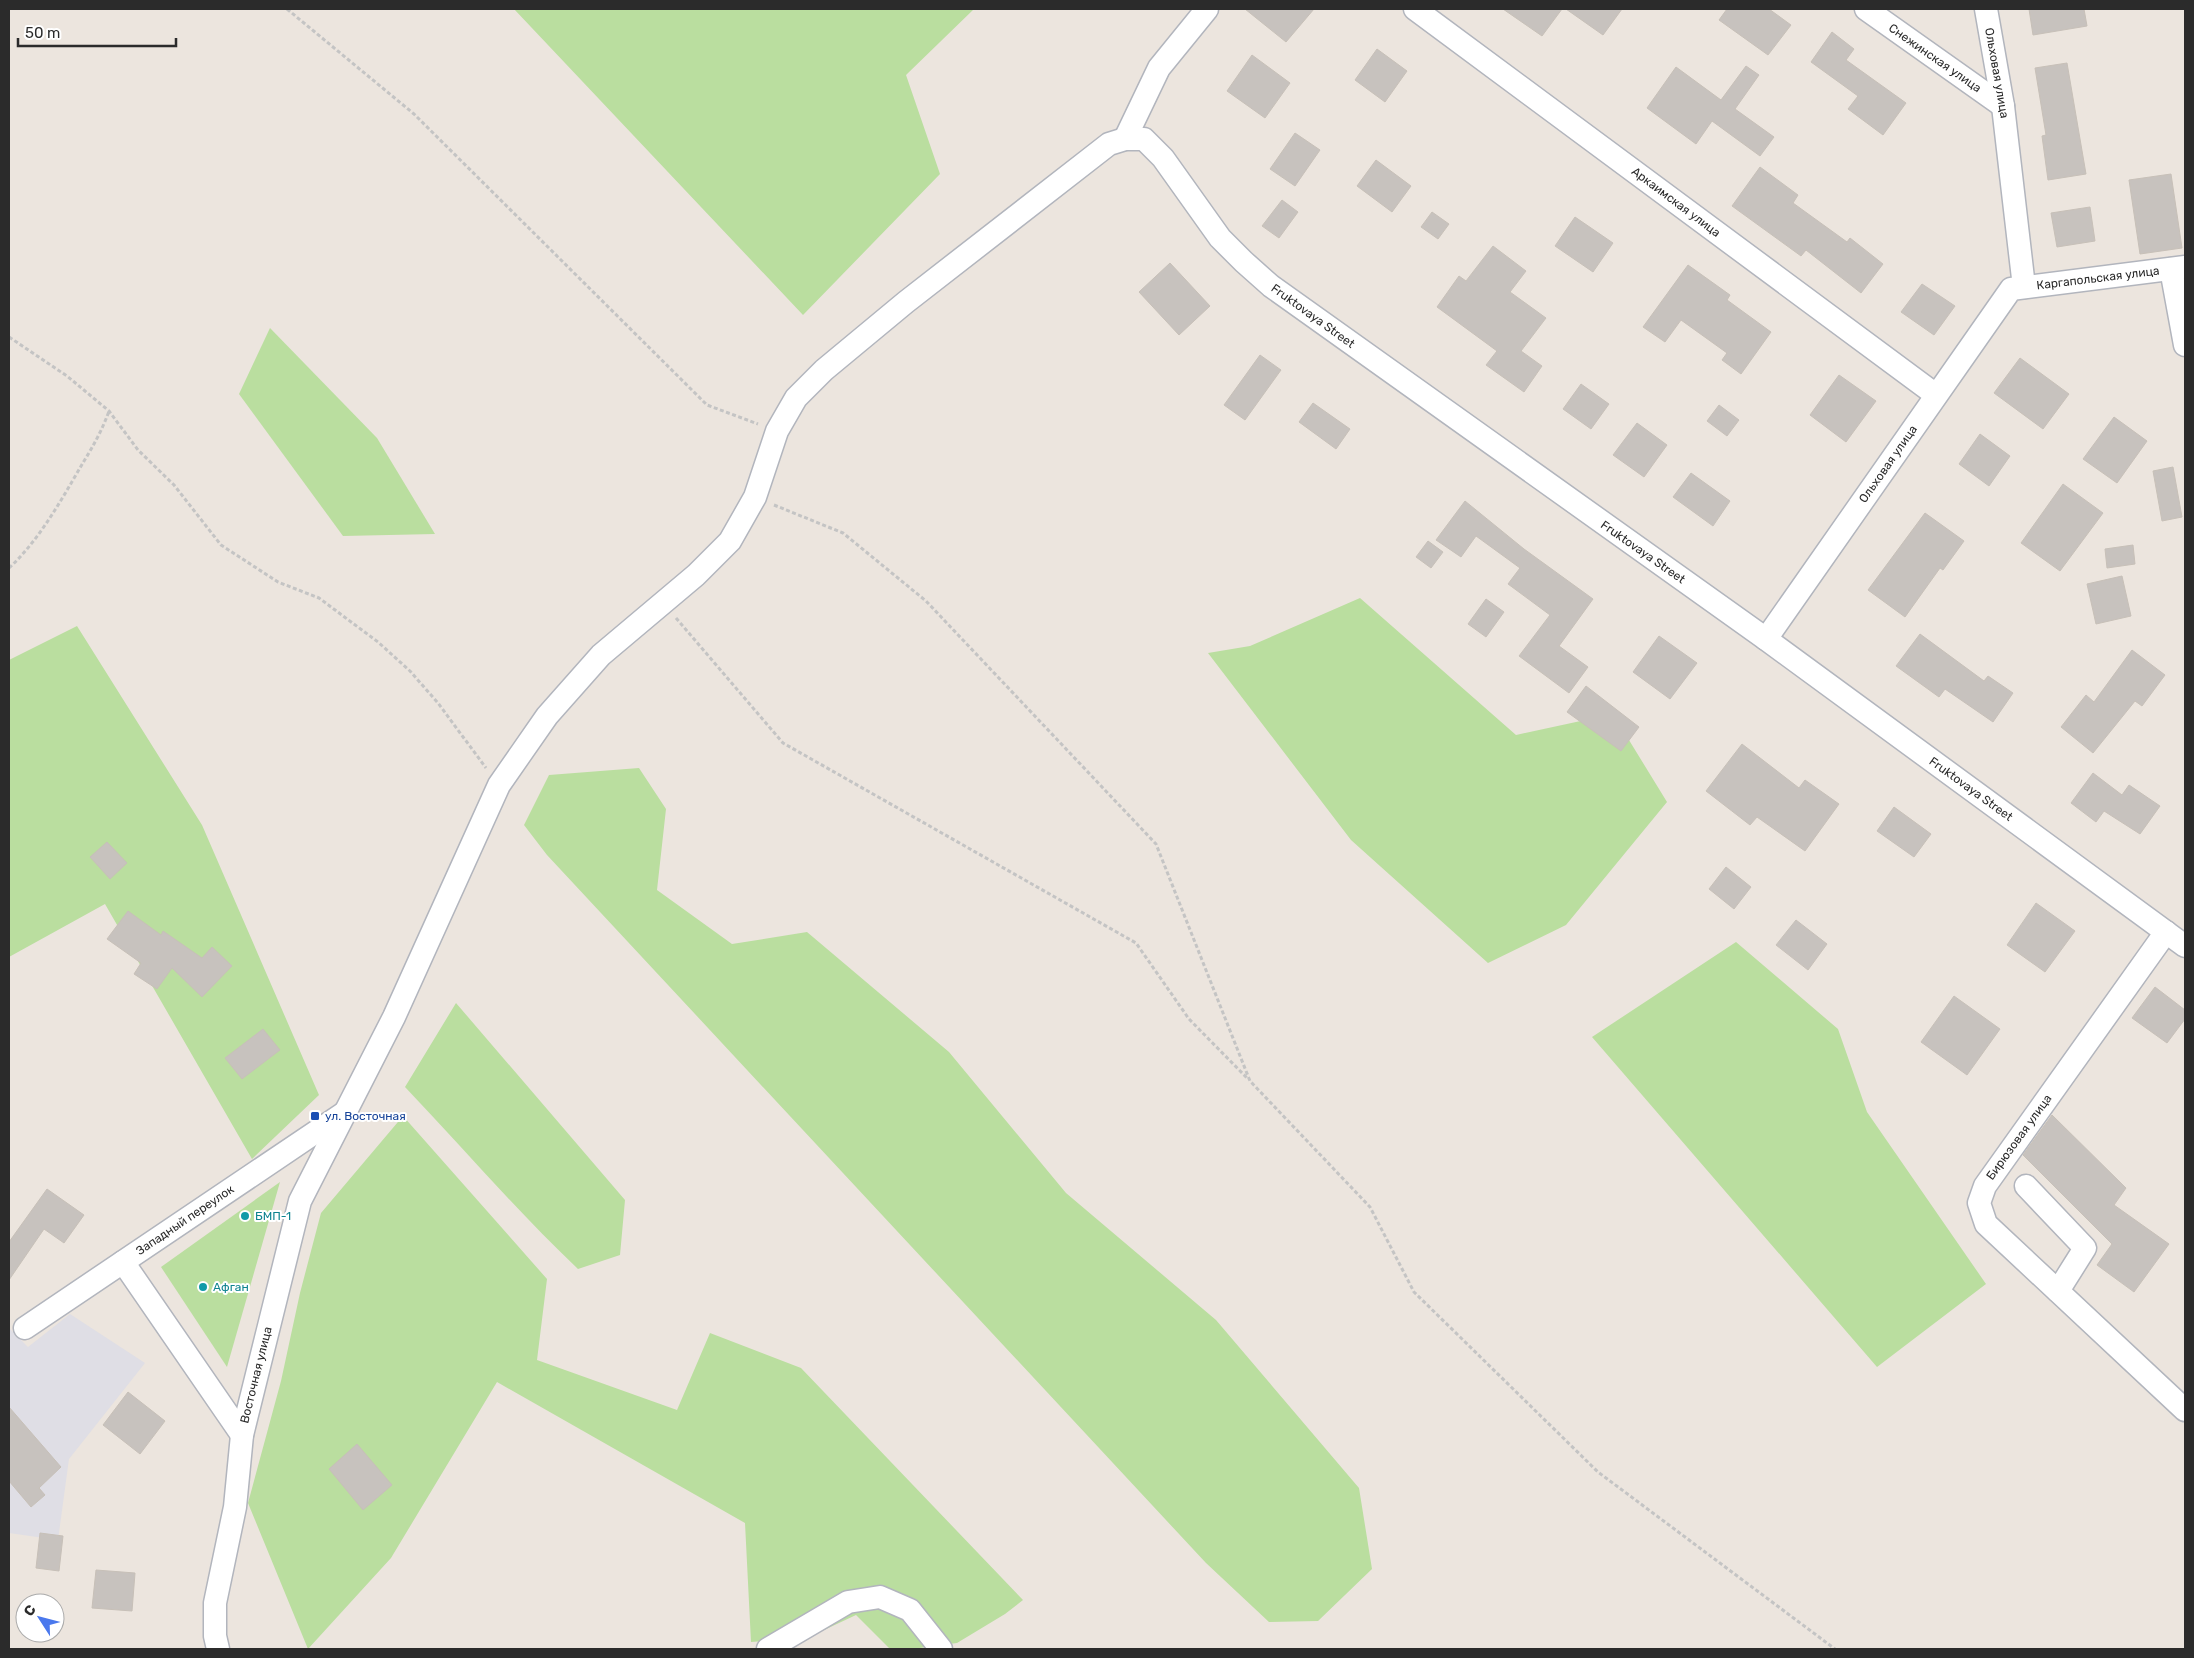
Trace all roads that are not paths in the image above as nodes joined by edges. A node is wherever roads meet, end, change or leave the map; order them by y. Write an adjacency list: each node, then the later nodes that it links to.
1 (1207, 9): 6 (street)
2 (1415, 9): 10 (street, Аркаимская улица)
3 (1866, 9): 5 (street, Снежинская улица)
4 (1986, 9): 5 (street, Ольховая улица)
5 (2003, 106): 8 (street, Ольховая улица)
6 (1125, 139): 11 (street, Fruktovaya Street); 14 (street, Восточная улица)
7 (2178, 268): 8 (street, Каргапольская улица); 9 (street)
8 (2018, 288): 10 (street, Ольховая улица)
9 (2185, 345)
10 (1936, 395): 11 (street, Ольховая улица)
11 (1766, 639): 12 (street, Fruktovaya Street)
12 (2166, 932): 13 (street, Fruktovaya Street); 17 (street, Бирюзовая улица)
13 (2185, 946)
14 (345, 1113): 16 (street, Западный переулок); 20 (street, Восточная улица)
15 (2026, 1186): 17 (street)
16 (123, 1262): 18 (street, Западный переулок); 20 (street)
17 (2058, 1291): 19 (street, Бирюзовая улица)
18 (25, 1328)
19 (2185, 1410)
20 (242, 1435): 21 (street, Восточная улица)
21 (218, 1649)
22 (768, 1649): 23 (street)
23 (941, 1649)

